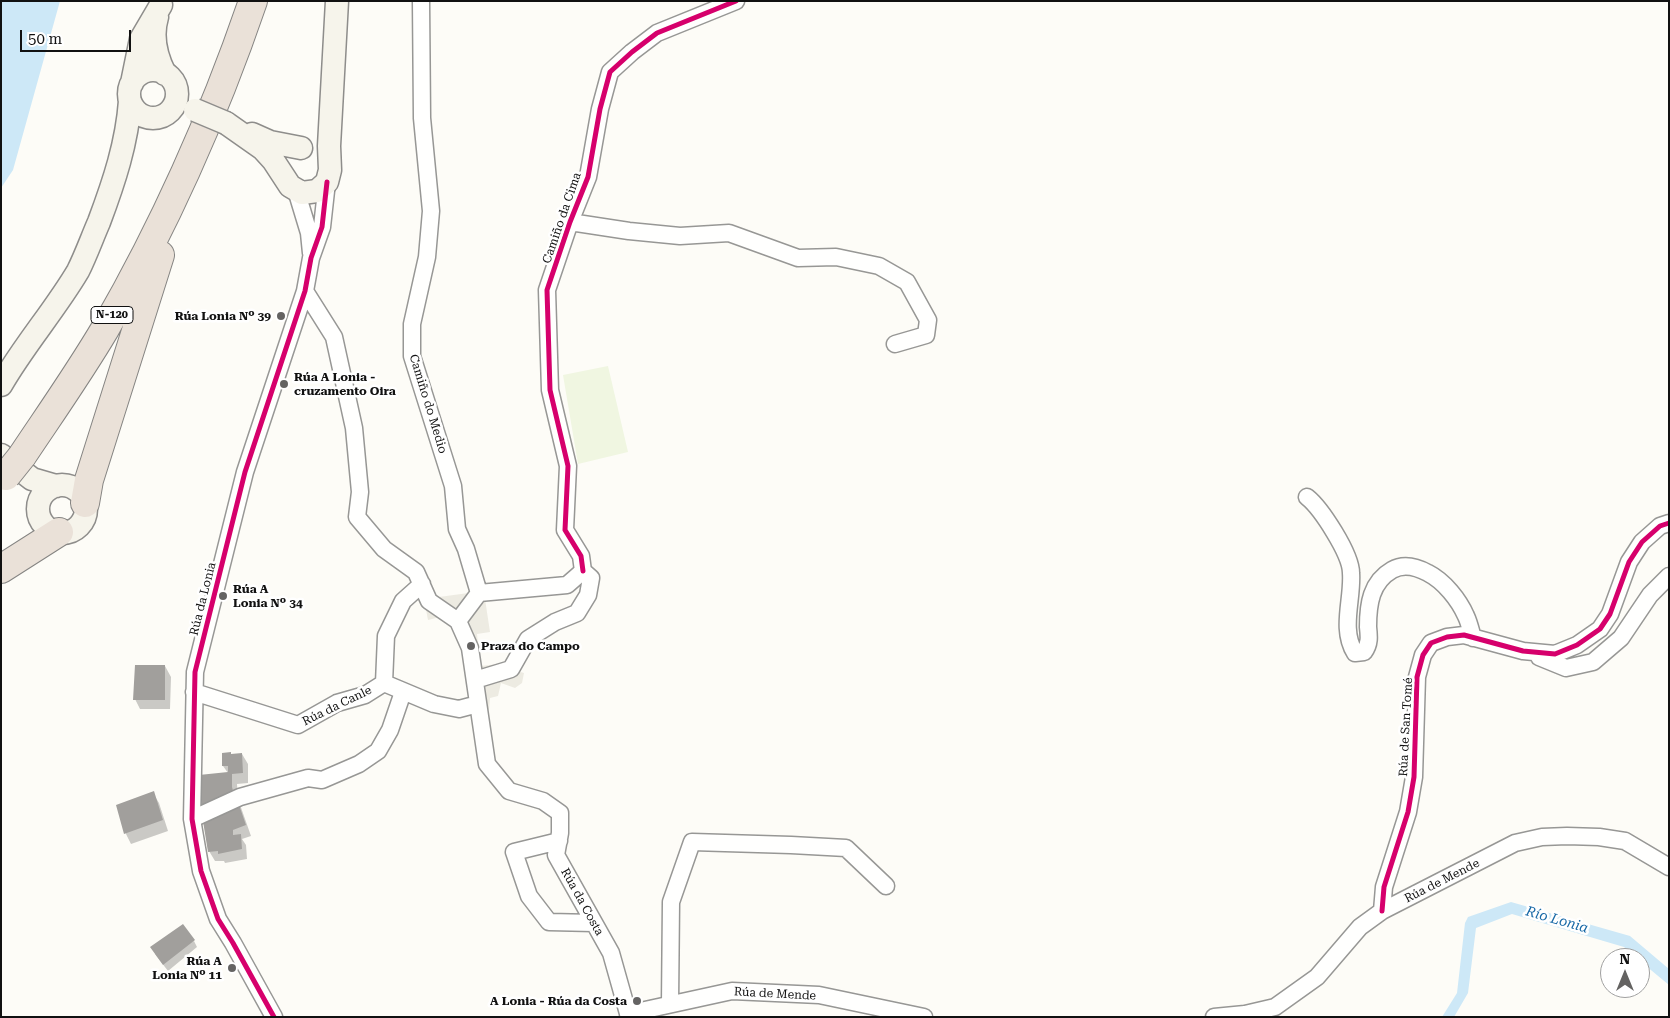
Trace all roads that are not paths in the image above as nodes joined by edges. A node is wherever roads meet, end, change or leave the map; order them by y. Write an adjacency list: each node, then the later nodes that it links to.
1 (253, 1): 13 (highway, N-120)
2 (337, 1): 8 (street)
3 (421, 1): 35 (street, Camiño do Medio)
4 (736, 1): 17 (street, Camiño da Cima)
5 (161, 3): 6 (street); 7 (street)
6 (170, 81): 7 (street); 9 (street); 10 (street)
7 (131, 92): 10 (street); 14 (street)
8 (331, 107): 12 (street); 15 (street)
9 (195, 110): 10 (street); 11 (street, bridge)
10 (159, 115): 14 (street)
11 (226, 123): 12 (street); 16 (street)
12 (305, 148): 15 (street); 16 (street)
13 (189, 166): 24 (highway, N-120); 27 (highway)
14 (117, 171): 21 (street)
15 (328, 173): 16 (street); 18 (street, Rúa da Lonia)
16 (290, 183): 18 (street, Rúa da Lonia)
17 (570, 222): 20 (street); 32 (street, Camiño da Cima)
18 (311, 258): 19 (street, Rúa da Lonia)
19 (305, 291): 34 (street); 41 (street, Rúa da Lonia)
20 (895, 344)
21 (26, 348): 22 (street); 23 (street)
22 (1, 369)
23 (1, 385)
24 (9, 465): 25 (street); 28 (street)
25 (56, 486): 27 (street); 28 (street)
26 (1307, 497): 37 (street)
27 (85, 502): 30 (street)
28 (38, 506): 30 (street)
29 (1669, 523): 38 (street, Rúa de San Tomé)
30 (59, 532): 31 (highway)
31 (1, 568)
32 (583, 571): 35 (street); 39 (street, Camiño da Cima)
33 (1669, 576): 38 (street)
34 (422, 584): 36 (street); 40 (street)
35 (479, 594): 36 (street)
36 (458, 620): 39 (street, Rúa da Costa)
37 (1473, 638): 38 (street, Rúa de San Tomé); 48 (street, Rúa de San Tomé)
38 (1523, 651)
39 (475, 680): 43 (street, Rúa da Costa)
40 (384, 683): 41 (street, Rúa da Canle); 42 (street, Rúa da Canle)
41 (194, 692): 44 (street, Rúa da Lonia)
42 (403, 692): 43 (street, Rúa da Canle); 44 (street)
43 (478, 704): 45 (street, Rúa da Costa)
44 (192, 820): 52 (street, Rúa da Lonia)
45 (558, 841): 49 (street, Rúa da Costa); 49 (street)
46 (1669, 867): 48 (street, Rúa de Mende)
47 (886, 886): 50 (street)
48 (1382, 911): 55 (street, Rúa de Mende)
49 (594, 923): 53 (street, Rúa da Costa)
50 (670, 1004): 51 (street, Rúa de Mende); 54 (street, Rúa de Mende)
51 (641, 1013): 53 (street, Rúa de Mende)
52 (274, 1017)
53 (628, 1017)
54 (924, 1017)
55 (1214, 1017)

